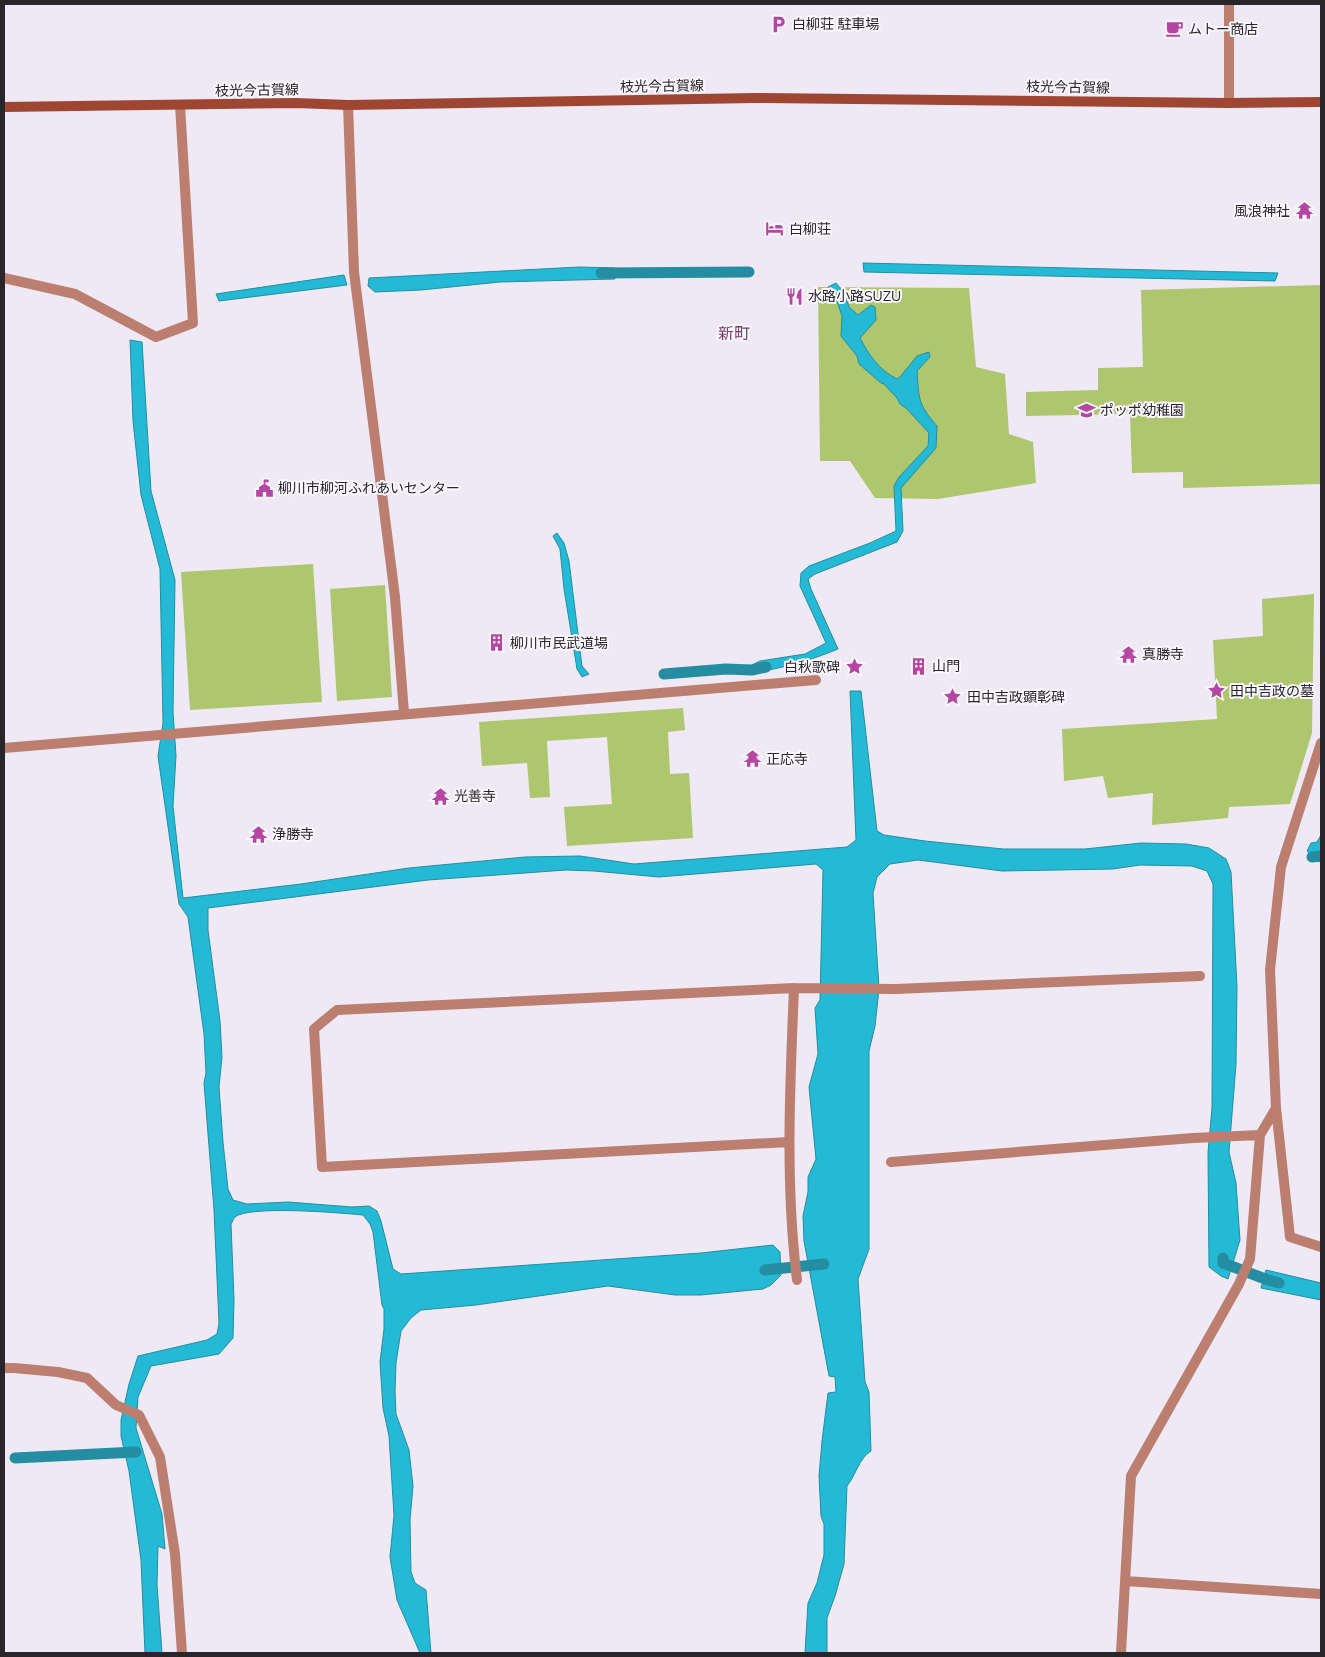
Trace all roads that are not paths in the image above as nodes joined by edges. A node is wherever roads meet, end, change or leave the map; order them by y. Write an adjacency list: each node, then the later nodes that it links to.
1 (1229, 4): 3 (street)
2 (1321, 102): 3 (main road, 枝光今古賀線)
3 (1229, 103): 5 (main road, 枝光今古賀線)
4 (180, 105): 5 (main road, 枝光今古賀線); 6 (main road, 枝光今古賀線); 7 (street)
5 (348, 105): 9 (street)
6 (4, 107)
7 (4, 278)
8 (816, 680): 9 (street)
9 (404, 714): 11 (street)
10 (1321, 743): 14 (street)
11 (4, 748)
12 (1200, 976): 13 (street)
13 (794, 988): 16 (street); 16 (street)
14 (1276, 1108): 15 (street); 18 (street)
15 (1260, 1135): 17 (street); 21 (street)
16 (789, 1142): 19 (street)
17 (891, 1162)
18 (1321, 1248)
19 (797, 1280)
20 (4, 1368): 23 (street)
21 (1124, 1581): 22 (street); 24 (street)
22 (1321, 1594)
23 (182, 1653)
24 (1121, 1653)

